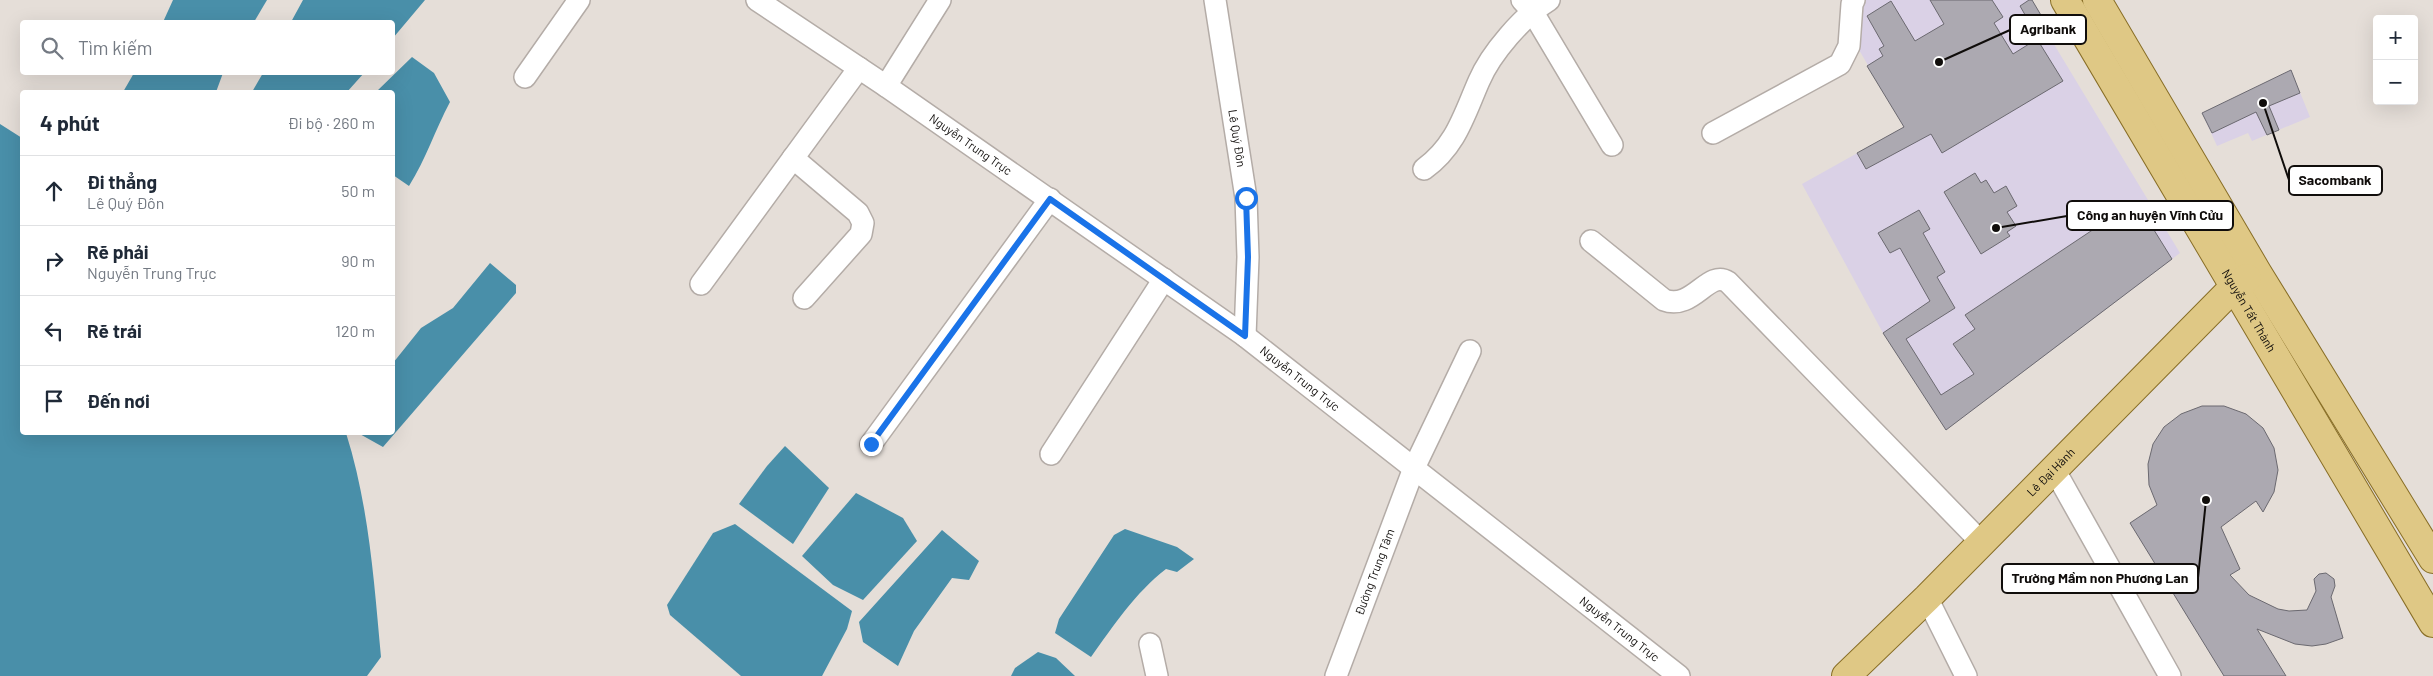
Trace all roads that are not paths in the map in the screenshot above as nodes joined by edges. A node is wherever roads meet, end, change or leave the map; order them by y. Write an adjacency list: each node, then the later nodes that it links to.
1 (579, 0): 12 (street)
2 (757, 0): 10 (street, Nguyễn Trung Trực)
3 (940, 0): 13 (street)
4 (1215, 0): 25 (street, Lê Quý Đôn)
5 (1854, 0): 14 (street)
6 (2064, 0): 11 (main road, Nguyễn Tất Thành)
7 (2098, 0): 9 (main road)
8 (1534, 4): 15 (street); 17 (street)
9 (2131, 54): 11 (main road); 20 (main road)
10 (859, 68): 13 (street, Nguyễn Trung Trực); 16 (street)
11 (2106, 68): 23 (main road, Nguyễn Tất Thành)
12 (525, 77)
13 (886, 86): 18 (street, Nguyễn Trung Trực)
14 (1713, 134)
15 (1612, 144)
16 (793, 158): 22 (street); 24 (street)
17 (1424, 169)
18 (1050, 199): 21 (street, Nguyễn Trung Trực); 27 (street)
19 (1591, 241): 31 (street)
20 (2257, 272): 23 (main road, Lê Đại Hành); 32 (main road)
21 (1164, 279): 25 (street, Nguyễn Trung Trực); 28 (street)
22 (701, 284)
23 (2234, 287): 30 (main road, Lê Đại Hành); 34 (main road, Nguyễn Tất Thành)
24 (804, 298)
25 (1245, 336): 29 (street, Nguyễn Trung Trực)
26 (1470, 351): 29 (street, Đường Trung Tâm)
27 (871, 444)
28 (1051, 454)
29 (1414, 468): 37 (street, Đường Trung Tâm); 38 (street, Nguyễn Trung Trực)
30 (2054, 469): 31 (main road, Lê Đại Hành); 41 (street)
31 (1982, 543): 33 (main road, Lê Đại Hành)
32 (2433, 559)
33 (1927, 598): 39 (main road, Lê Đại Hành); 40 (street)
34 (2433, 623)
35 (1150, 644): 36 (street)
36 (1157, 676)
37 (1336, 676)
38 (1680, 676)
39 (1846, 676)
40 (1966, 676)
41 (2170, 676)

